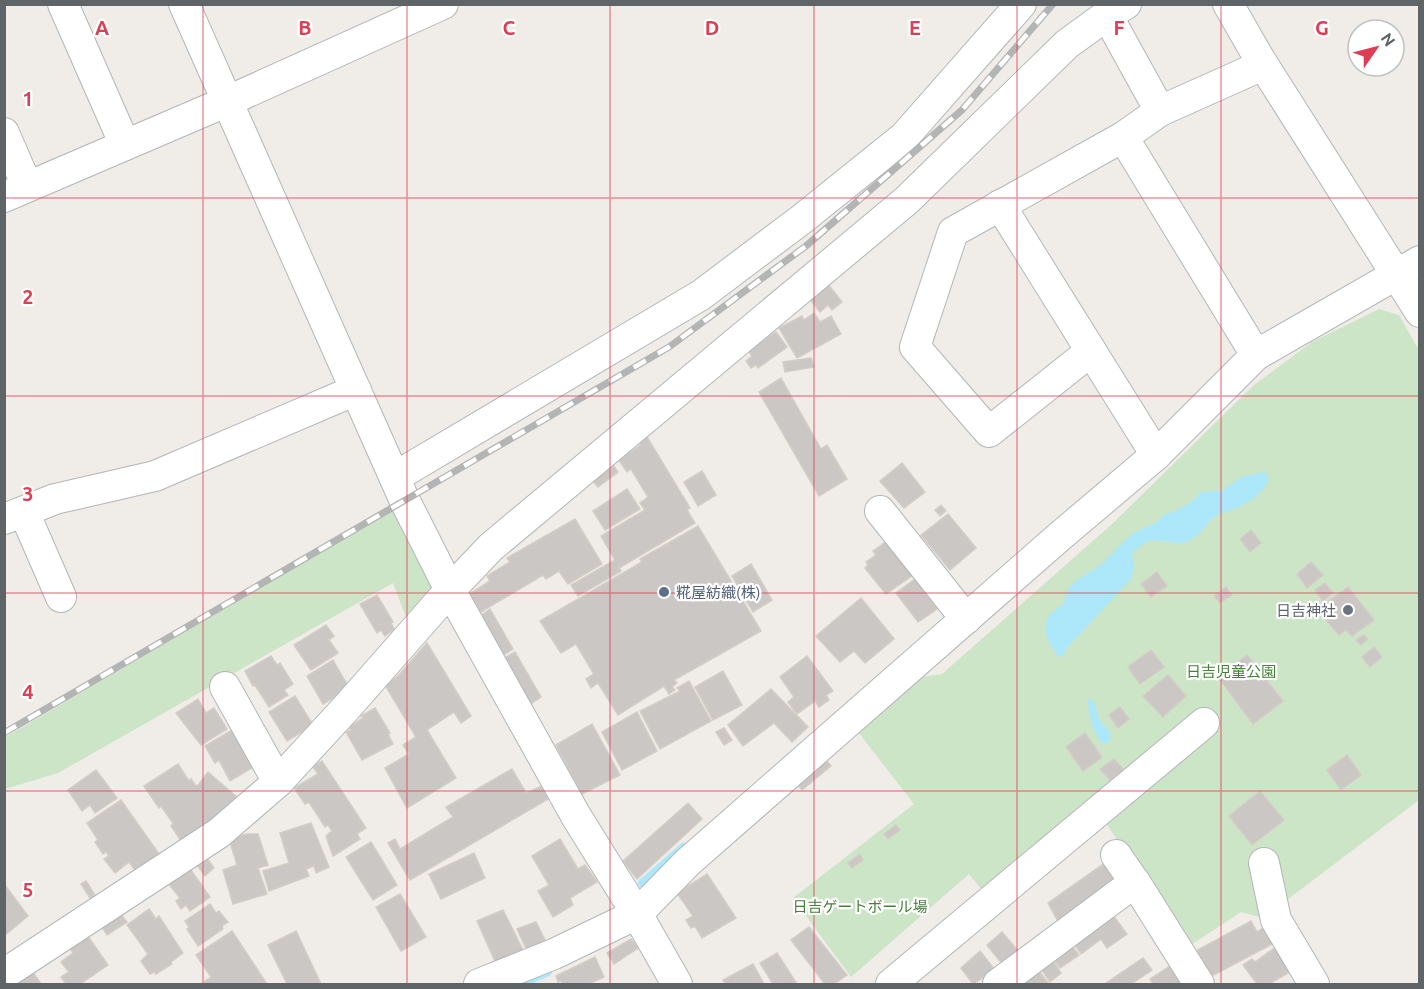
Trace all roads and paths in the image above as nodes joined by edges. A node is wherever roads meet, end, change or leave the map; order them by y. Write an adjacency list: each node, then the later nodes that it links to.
1 (63, 4): 12 (street)
2 (184, 4): 8 (street)
3 (443, 4): 8 (street)
4 (1021, 4): 21 (street)
5 (1228, 4): 7 (street)
6 (1116, 10): 9 (street); 24 (street)
7 (1263, 65): 9 (street); 15 (street)
8 (228, 101): 12 (street); 19 (street)
9 (1160, 111): 11 (street)
10 (4, 133): 13 (street)
11 (1123, 136): 14 (street); 18 (street)
12 (125, 144): 13 (street)
13 (16, 192)
14 (1000, 205): 17 (street); 17 (street)
15 (1408, 268): 16 (street); 18 (street)
16 (1419, 312)
17 (1091, 351): 20 (street)
18 (1256, 356): 20 (street)
19 (356, 390): 21 (street); 23 (street)
20 (1156, 455): 26 (street)
21 (395, 477): 24 (street)
22 (880, 511): 26 (street)
23 (14, 516): 25 (street)
24 (450, 590): 29 (street); 33 (street)
25 (61, 597)
26 (966, 619): 33 (street)
27 (225, 687): 29 (street)
28 (1204, 723): 37 (street)
29 (278, 782): 34 (street)
30 (1116, 855): 32 (street)
31 (1264, 862): 40 (street)
32 (1135, 882): 38 (street); 39 (street)
33 (637, 914): 35 (street); 36 (street)
34 (4, 974)
35 (479, 984)
36 (677, 984)
37 (891, 984)
38 (998, 984)
39 (1199, 984)
40 (1314, 984)

